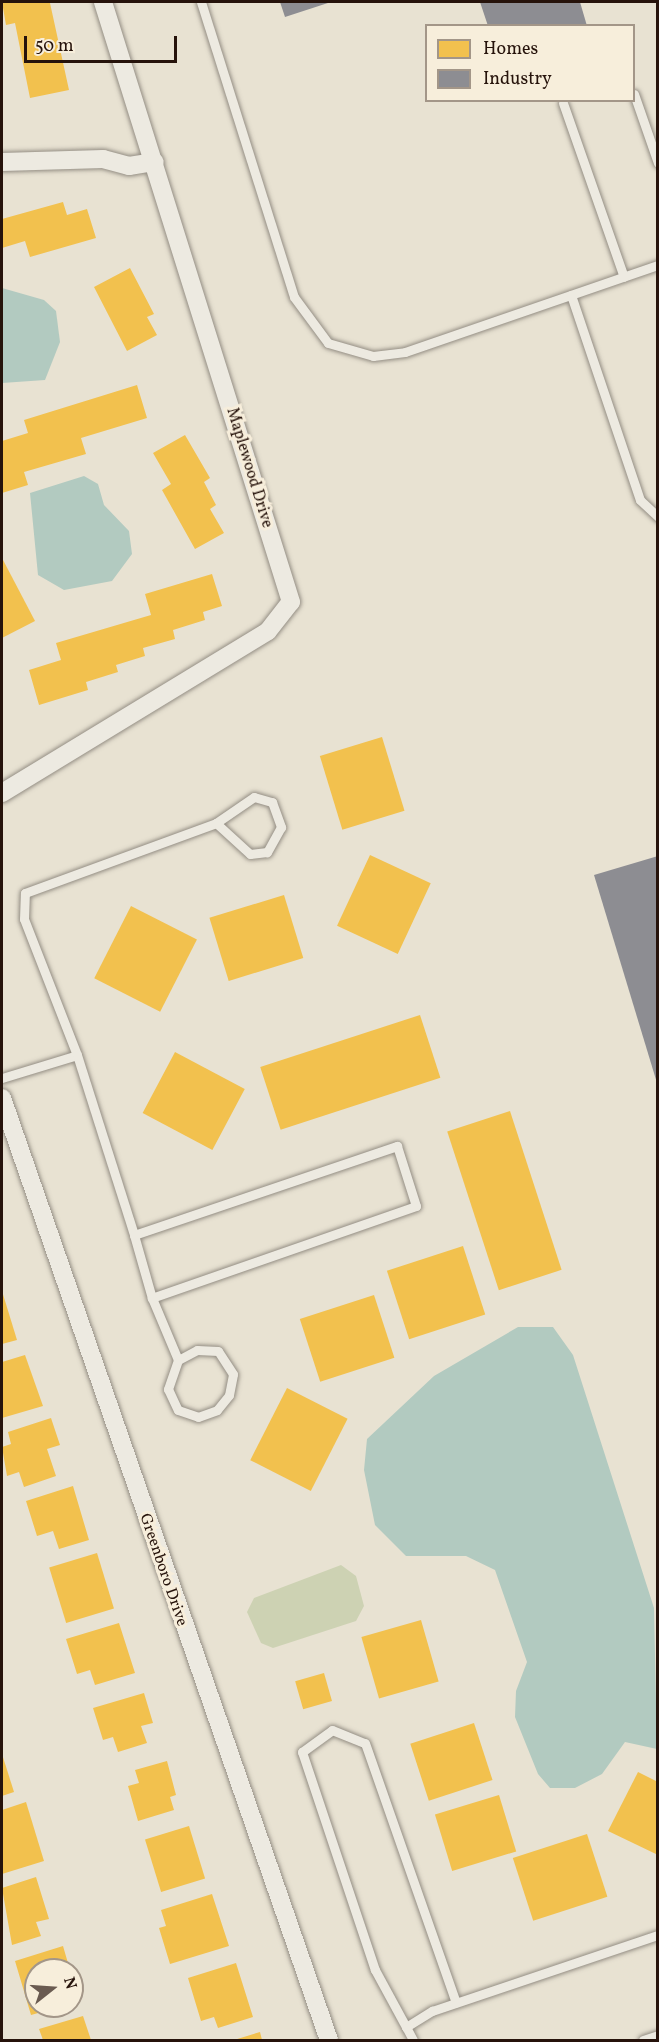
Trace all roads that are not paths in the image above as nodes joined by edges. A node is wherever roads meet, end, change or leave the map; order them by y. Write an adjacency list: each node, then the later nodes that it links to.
1 (103, 2): 6 (street, Maplewood Drive)
2 (201, 2): 10 (lane)
3 (635, 100): 7 (lane)
4 (563, 103): 9 (lane)
5 (2, 162): 6 (street)
6 (155, 162): 12 (street, Maplewood Drive)
7 (657, 163)
8 (657, 265): 9 (lane)
9 (624, 277): 10 (lane)
10 (571, 295): 11 (lane)
11 (657, 518)
12 (2, 793)
13 (216, 823): 13 (lane); 14 (lane)
14 (77, 1055): 15 (lane); 17 (lane)
15 (2, 1078)
16 (2, 1098): 24 (street, Greenboro Drive)
17 (134, 1235): 18 (lane); 18 (lane)
18 (152, 1298): 19 (lane)
19 (178, 1360): 19 (lane)
20 (657, 1935): 21 (lane)
21 (456, 2003): 22 (lane); 22 (lane)
22 (406, 2027): 25 (lane)
23 (657, 2035): 26 (lane)
24 (329, 2040)
25 (413, 2040)
26 (643, 2040)

